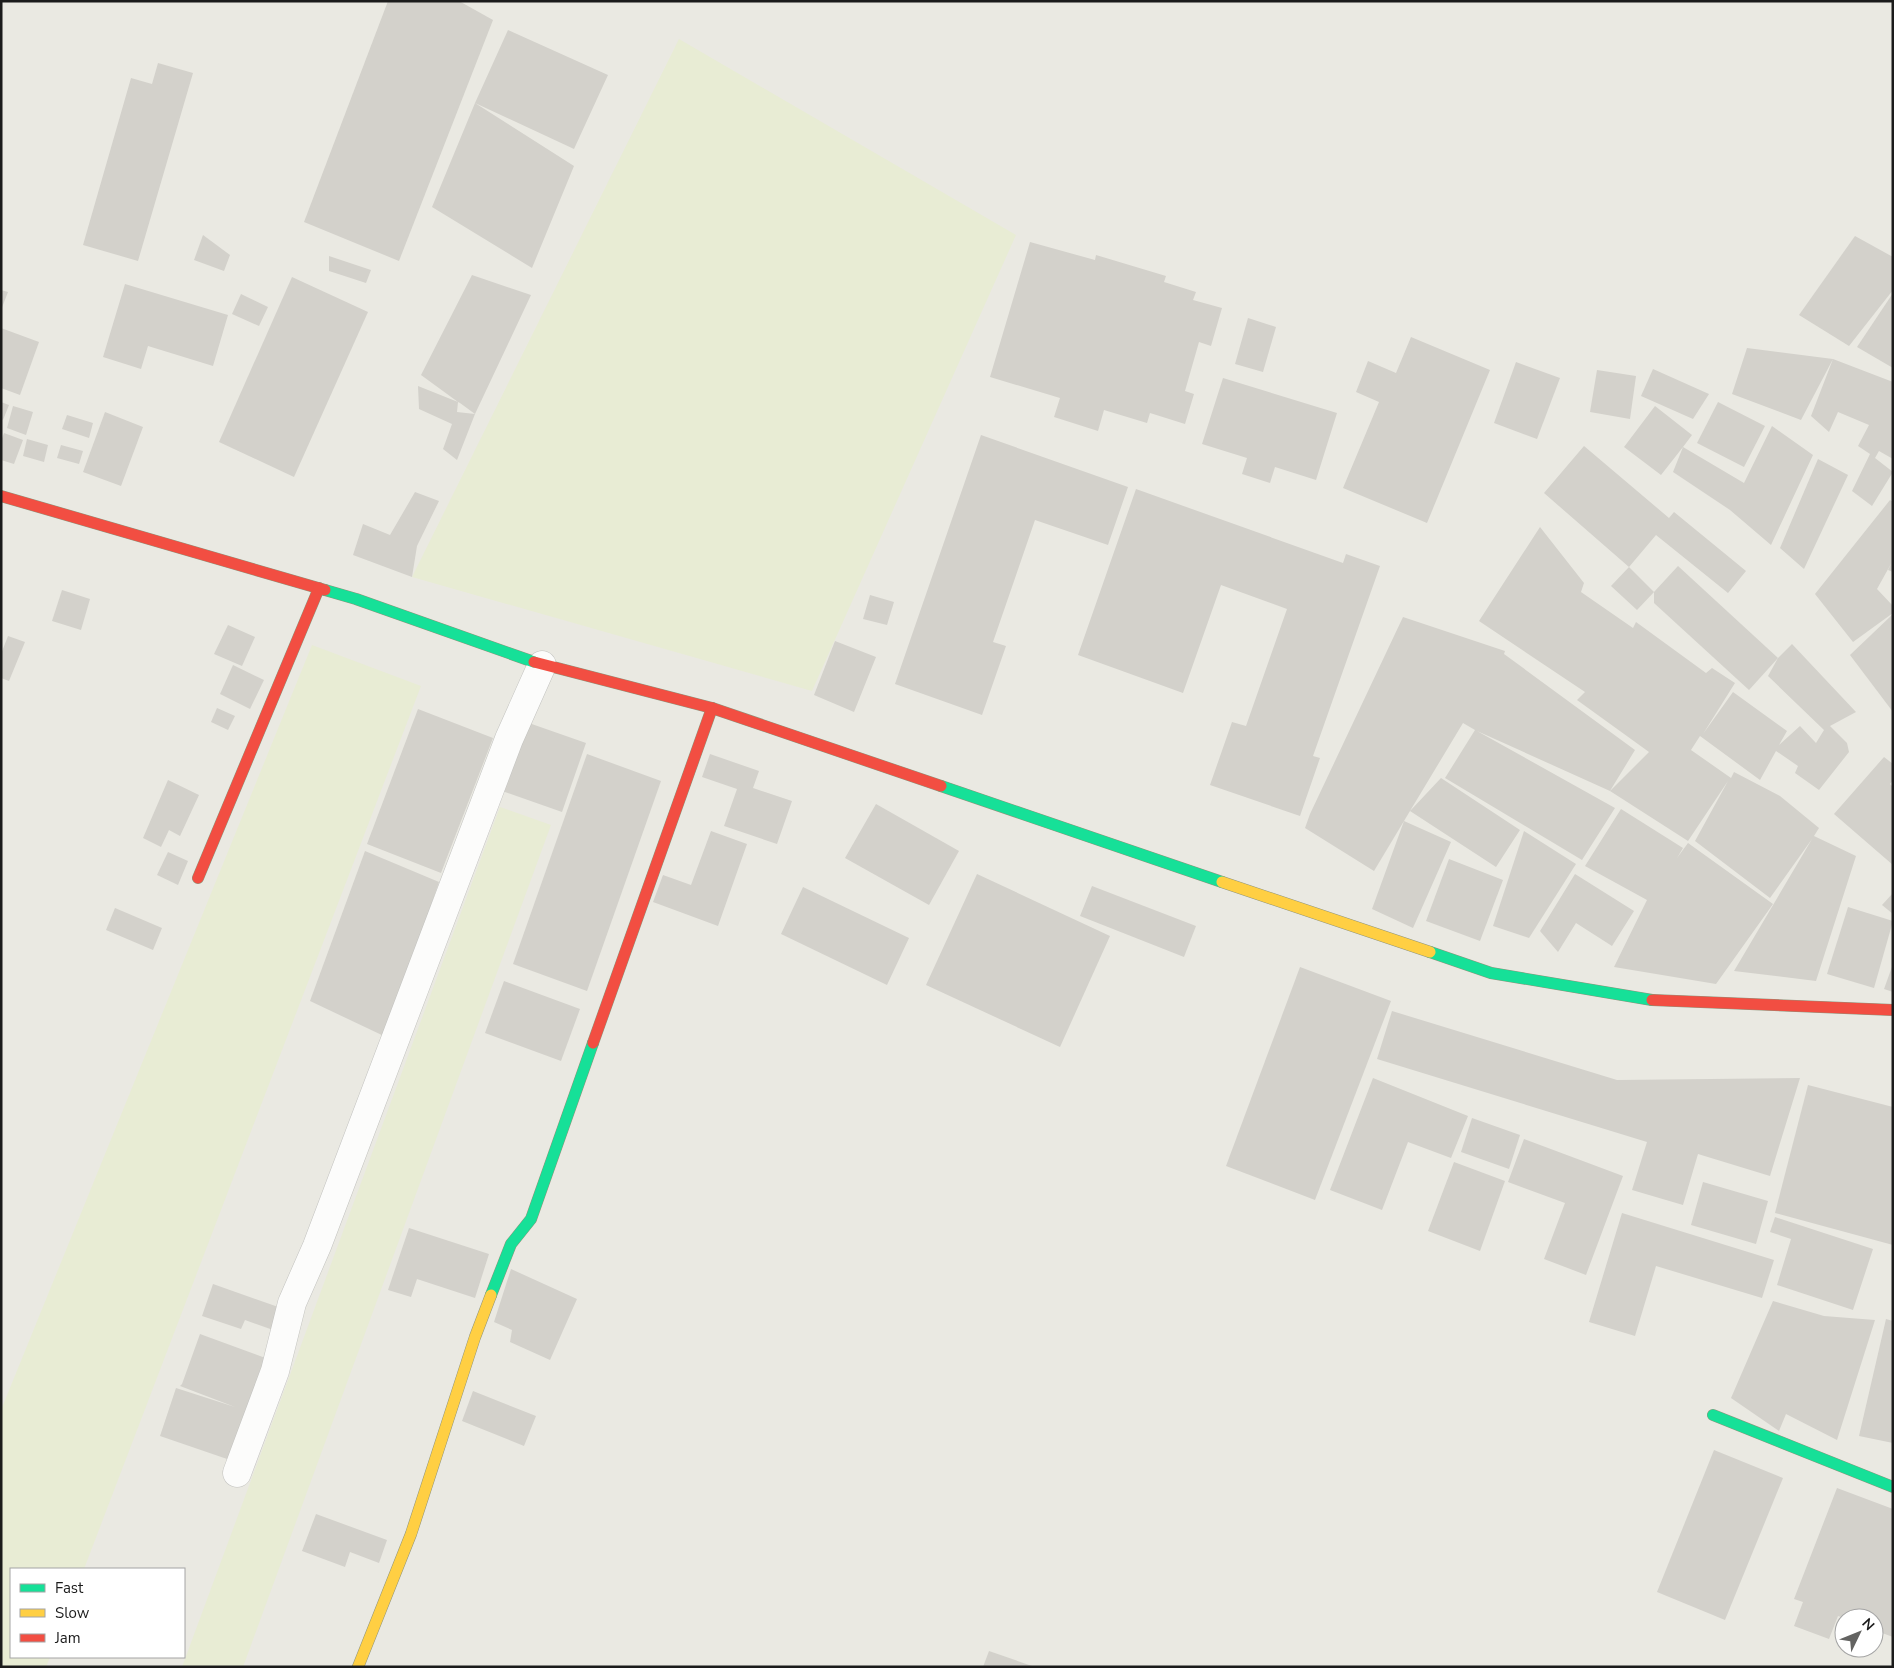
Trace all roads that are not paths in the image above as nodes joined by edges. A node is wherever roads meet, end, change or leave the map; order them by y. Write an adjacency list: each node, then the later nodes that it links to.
1 (1, 496): 2 (main road)
2 (319, 588): 3 (main road); 5 (main road)
3 (542, 665): 4 (main road); 8 (street)
4 (712, 708): 6 (main road); 10 (main road)
5 (198, 878)
6 (1893, 1010)
7 (1713, 1415): 9 (main road)
8 (237, 1473)
9 (1893, 1487)
10 (358, 1667)

